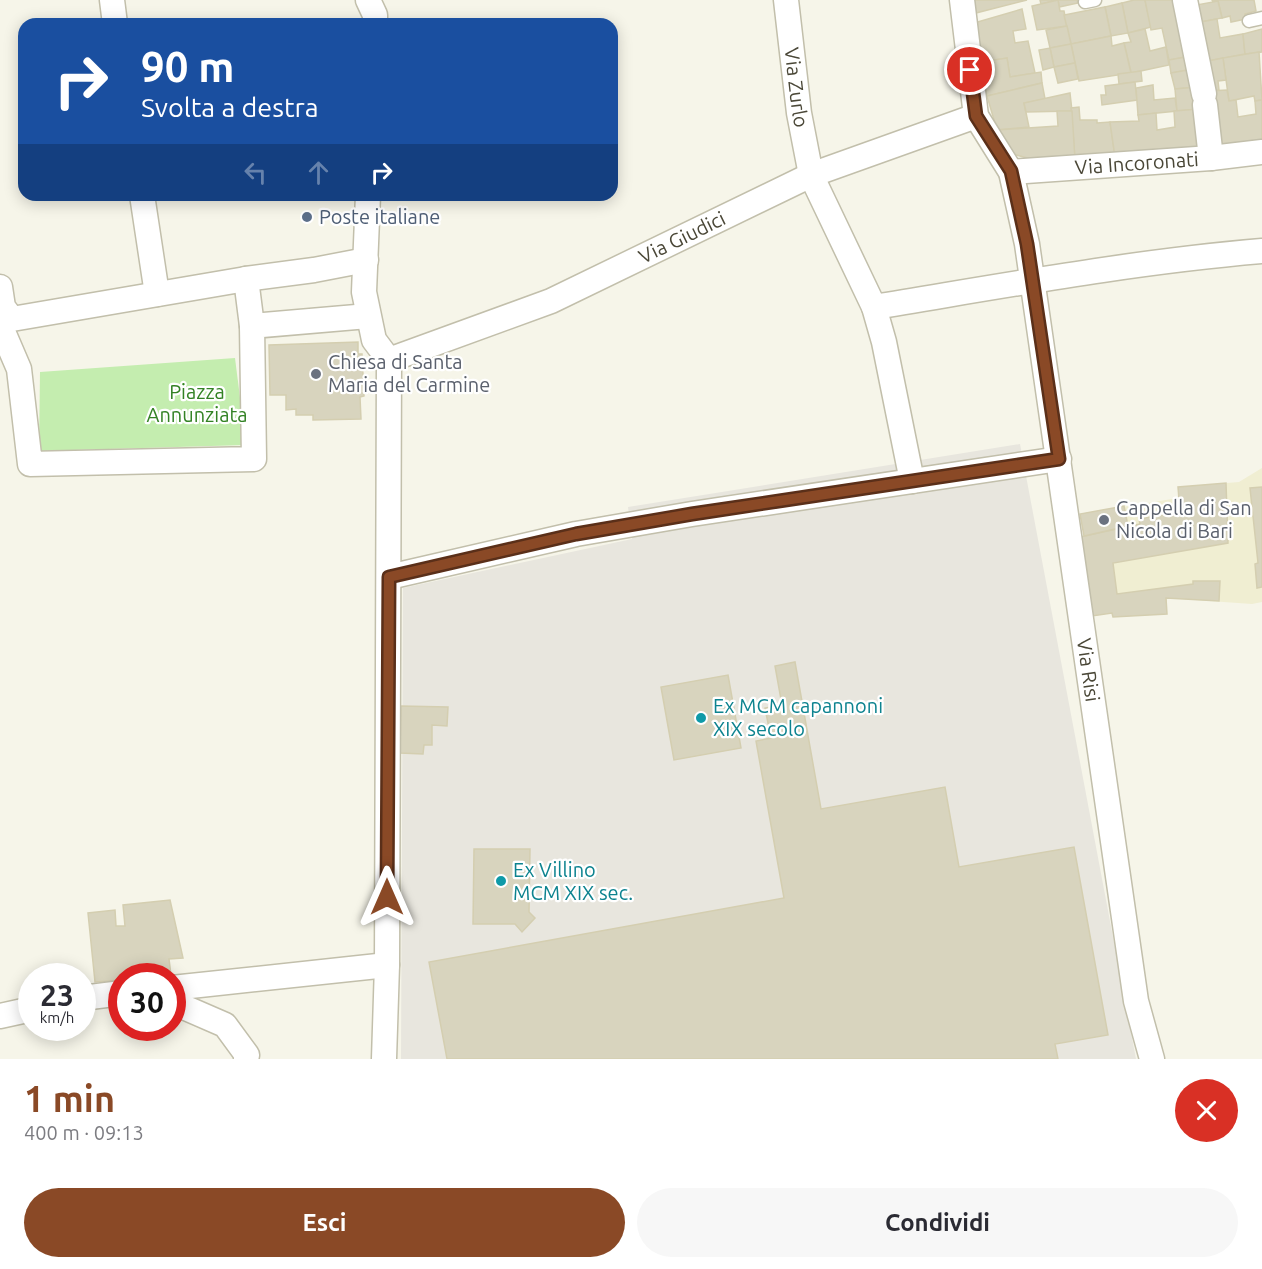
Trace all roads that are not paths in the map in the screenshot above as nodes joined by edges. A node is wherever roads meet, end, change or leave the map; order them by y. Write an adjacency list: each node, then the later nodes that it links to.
1 (112, 0): 6 (street)
2 (368, 0): 7 (street)
3 (786, 0): 14 (street, Via Zurlo)
4 (962, 0): 10 (street)
5 (1185, 0): 12 (street)
6 (114, 18)
7 (375, 18)
8 (1262, 18): 9 (lane)
9 (1249, 21)
10 (976, 116): 13 (street); 14 (street, Via Giudici)
11 (1262, 152): 12 (street, Via Incoronati)
12 (1211, 158): 13 (street, Via Incoronati)
13 (1011, 171): 20 (street, Via Risi)
14 (811, 174): 22 (street, Via Zurlo); 26 (street, Via Giudici)
15 (143, 201): 21 (street)
16 (369, 201): 18 (street)
17 (1262, 251): 20 (street)
18 (366, 260): 19 (street); 24 (street)
19 (246, 279): 21 (street); 25 (street)
20 (1031, 281): 22 (street); 27 (street, Via Risi)
21 (157, 294): 23 (street)
22 (874, 307): 28 (street, Via Zurlo)
23 (4, 312): 25 (street)
24 (368, 316): 25 (street); 26 (street)
25 (252, 326)
26 (389, 360): 29 (street)
27 (1059, 459): 28 (street); 37 (street, Via Risi)
28 (912, 481): 29 (street)
29 (389, 577): 30 (street)
30 (387, 966): 31 (street); 36 (street)
31 (186, 987)
32 (186, 1008): 35 (street)
33 (18, 1012): 34 (street)
34 (0, 1016)
35 (246, 1059)
36 (384, 1059)
37 (1152, 1059)

